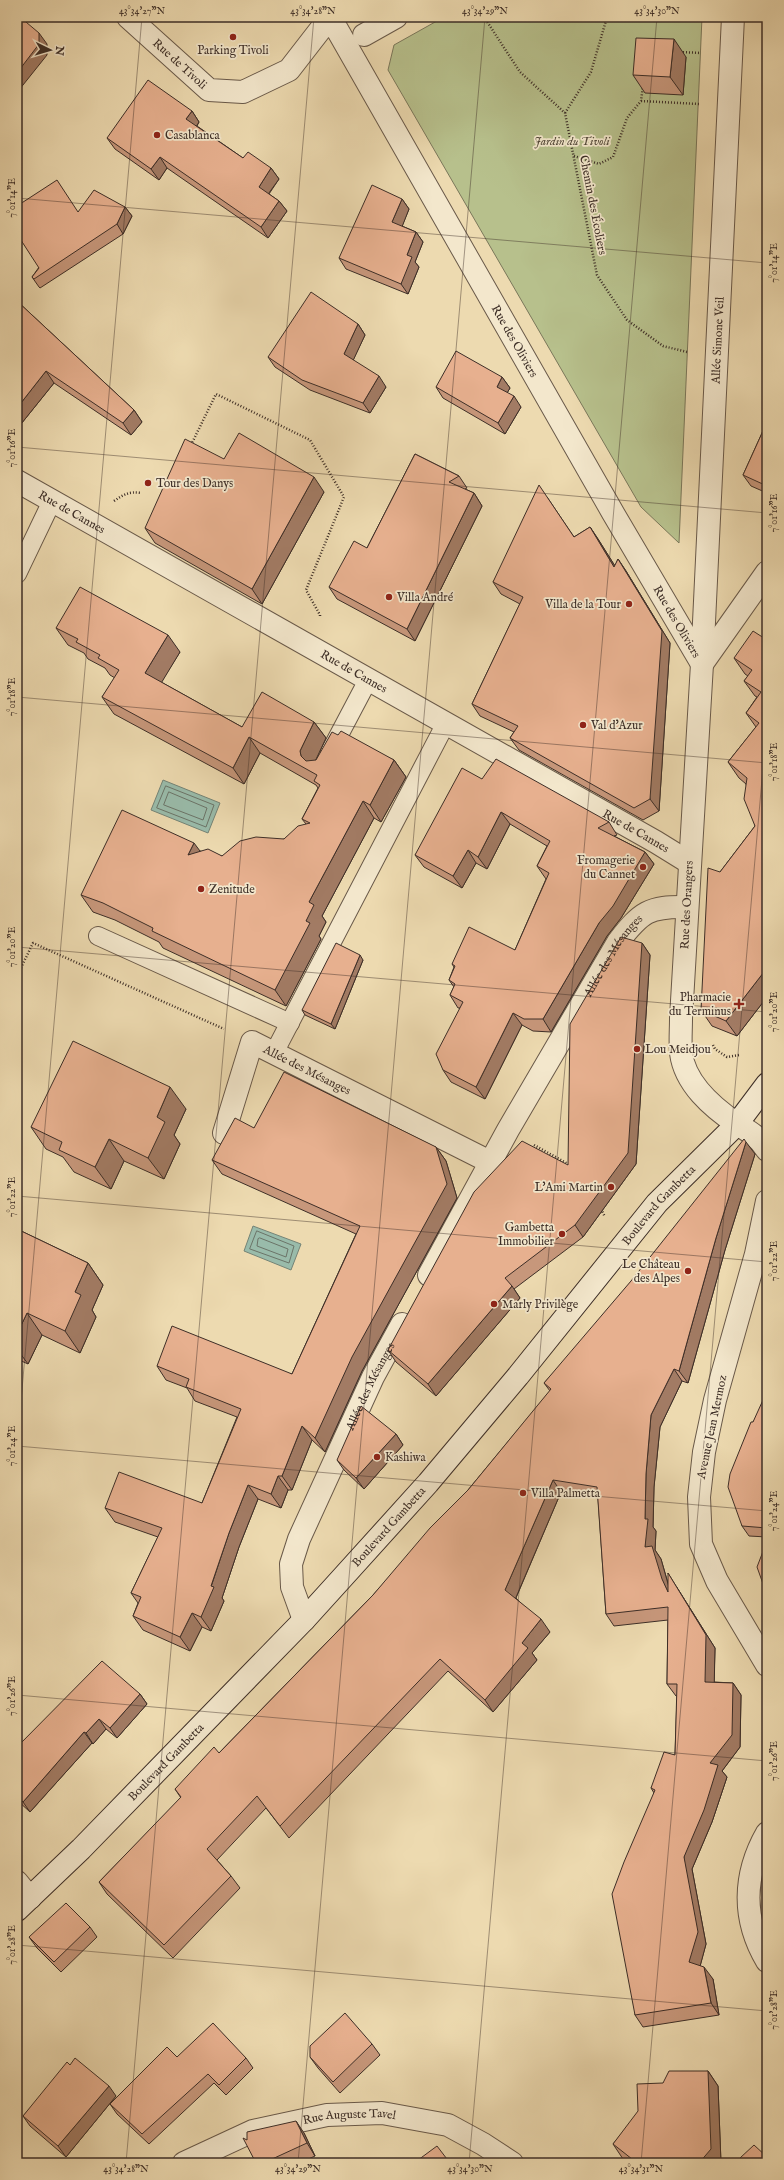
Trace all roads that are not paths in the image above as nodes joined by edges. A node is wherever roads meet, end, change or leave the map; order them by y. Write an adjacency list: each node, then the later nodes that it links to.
1 (128, 17): 4 (street, Rue de Tivoli)
2 (396, 17): 5 (street)
3 (733, 17): 10 (street, Allée Simone Veil)
4 (331, 19): 10 (street, Rue des Oliviers)
5 (364, 35)
6 (17, 481): 7 (street, Rue de Cannes)
7 (52, 501): 9 (lane); 11 (street, Rue de Cannes)
8 (767, 572): 10 (street)
9 (17, 574)
10 (702, 664): 14 (street, Rue des Orangers)
11 (368, 680): 12 (street, Rue de Cannes); 13 (lane)
12 (446, 723): 14 (street, Rue de Cannes); 17 (lane)
13 (322, 768)
14 (690, 863): 15 (street, Rue des Orangers)
15 (687, 907): 20 (street, Rue des Orangers); 23 (street, Allée des Mésanges)
16 (98, 936): 17 (lane)
17 (290, 1022): 18 (lane)
18 (274, 1052): 21 (street, Allée des Mésanges); 23 (street, Allée des Mésanges)
19 (767, 1084): 20 (street, Boulevard Gambetta)
20 (737, 1124): 22 (street); 25 (street, Boulevard Gambetta)
21 (224, 1133)
22 (767, 1150)
23 (490, 1162): 25 (street, Allée des Mésanges)
24 (767, 1201): 26 (street, Avenue Jean Mermoz)
25 (304, 1620): 28 (street, Boulevard Gambetta)
26 (767, 1664)
27 (767, 1832): 29 (street)
28 (21, 1897)
29 (767, 1961)
30 (184, 2163): 31 (street, Rue Auguste Tavel)
31 (512, 2163)

